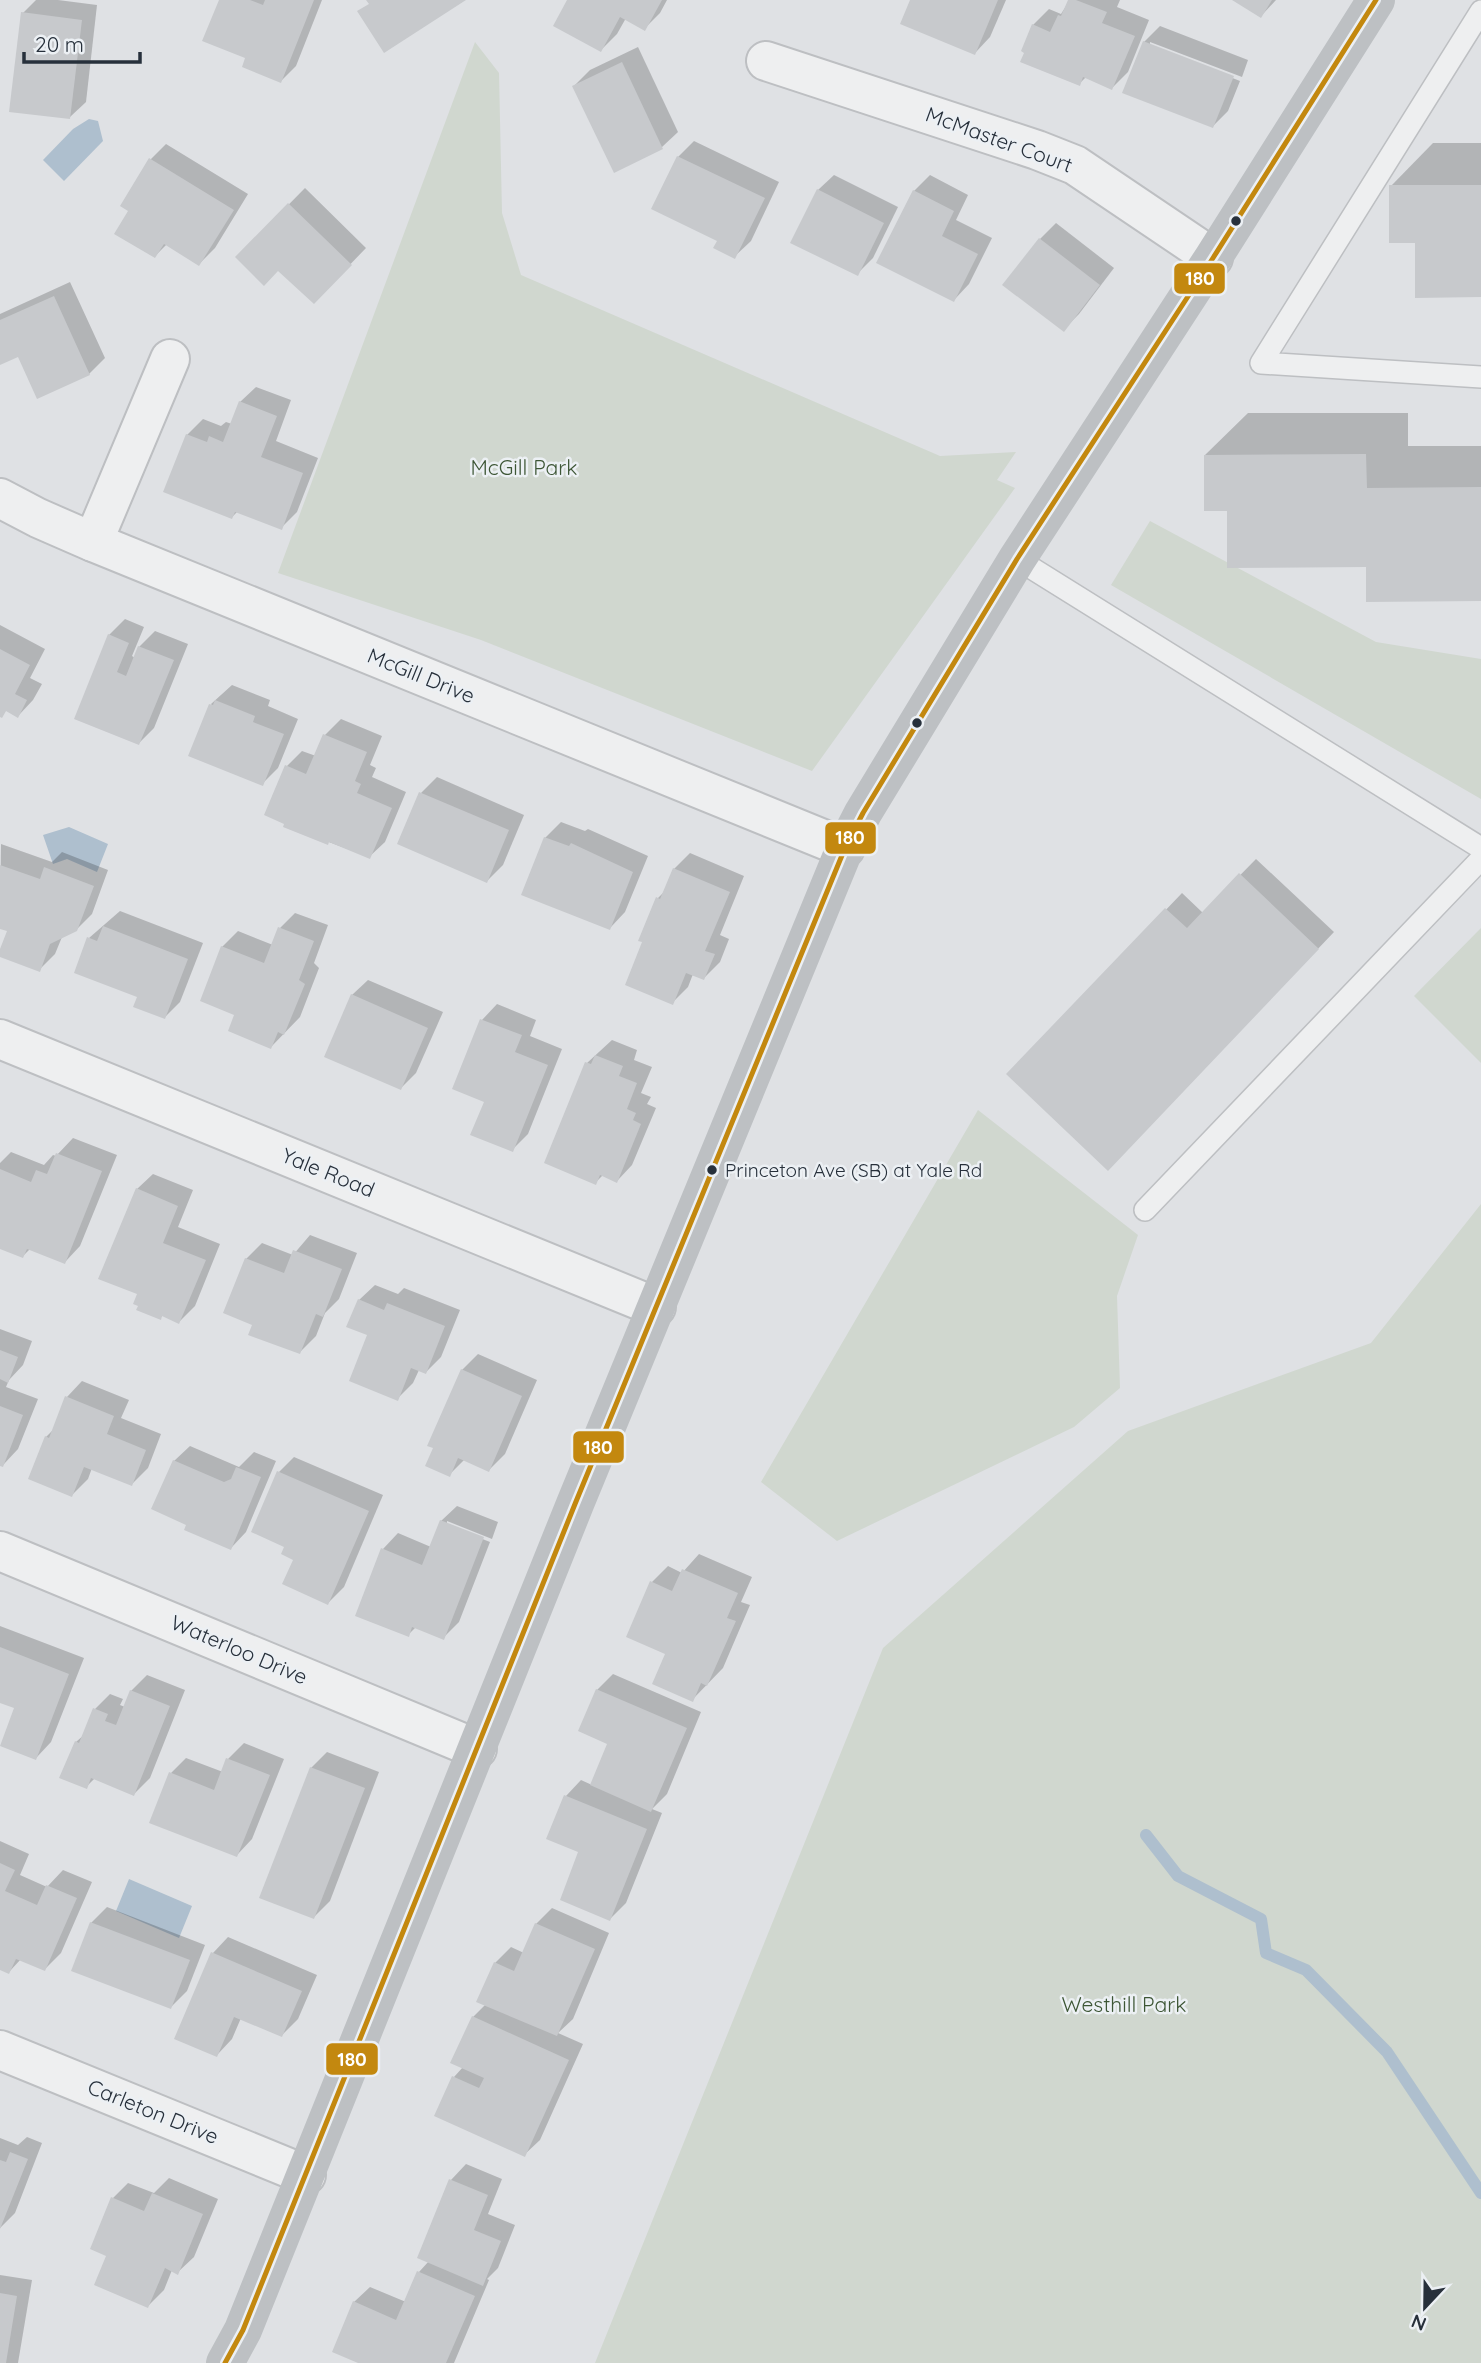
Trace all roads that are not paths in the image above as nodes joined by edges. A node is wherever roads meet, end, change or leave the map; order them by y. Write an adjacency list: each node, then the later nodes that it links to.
1 (1376, 0): 4 (street)
2 (1481, 11): 6 (lane)
3 (766, 61): 4 (street, McMaster Court)
4 (1213, 257): 9 (street)
5 (170, 359): 8 (street)
6 (1481, 377)
7 (0, 498): 8 (street, McGill Drive)
8 (93, 542): 10 (street, McGill Drive)
9 (1017, 559): 10 (street); 11 (lane)
10 (845, 848): 15 (street)
11 (1481, 848)
12 (1481, 859): 14 (lane)
13 (0, 1039): 15 (street, Yale Road)
14 (1145, 1210)
15 (656, 1307): 17 (street)
16 (0, 1550): 17 (street, Waterloo Drive)
17 (477, 1749): 19 (street)
18 (0, 2050): 19 (street, Carleton Drive)
19 (306, 2175): 20 (street)
20 (225, 2363)

